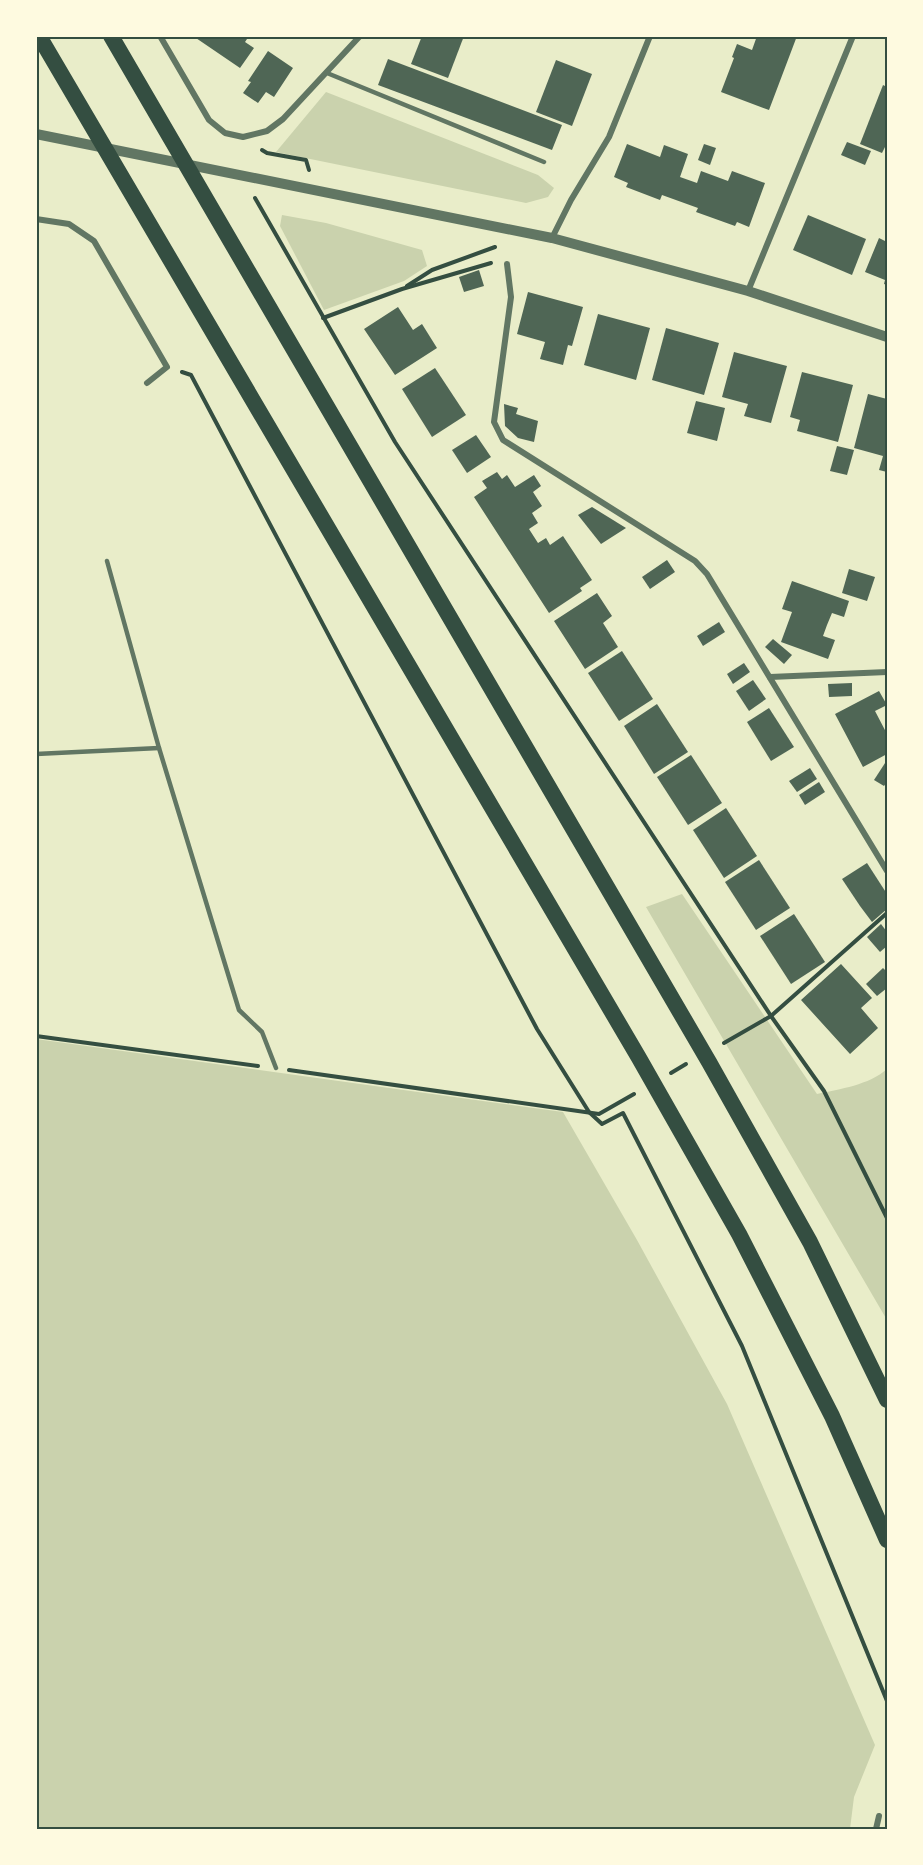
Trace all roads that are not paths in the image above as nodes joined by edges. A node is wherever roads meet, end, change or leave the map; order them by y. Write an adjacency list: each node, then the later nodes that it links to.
1 (39, 36): 24 (highway)
2 (111, 36): 23 (highway)
3 (160, 36): 7 (street)
4 (360, 36): 7 (street)
5 (650, 36): 11 (street)
6 (853, 36): 13 (street)
7 (327, 73): 9 (lane)
8 (36, 134): 11 (street)
9 (544, 162)
10 (36, 219): 15 (street)
11 (552, 238): 13 (street)
12 (507, 264): 18 (street)
13 (748, 291): 14 (street)
14 (887, 336)
15 (147, 383)
16 (107, 561): 19 (lane)
17 (887, 672): 18 (street)
18 (770, 677): 21 (street)
19 (159, 748): 20 (lane); 22 (lane)
20 (36, 754)
21 (887, 871)
22 (276, 1068)
23 (887, 1400)
24 (887, 1540)
25 (879, 1816): 26 (street)
26 (876, 1829)

